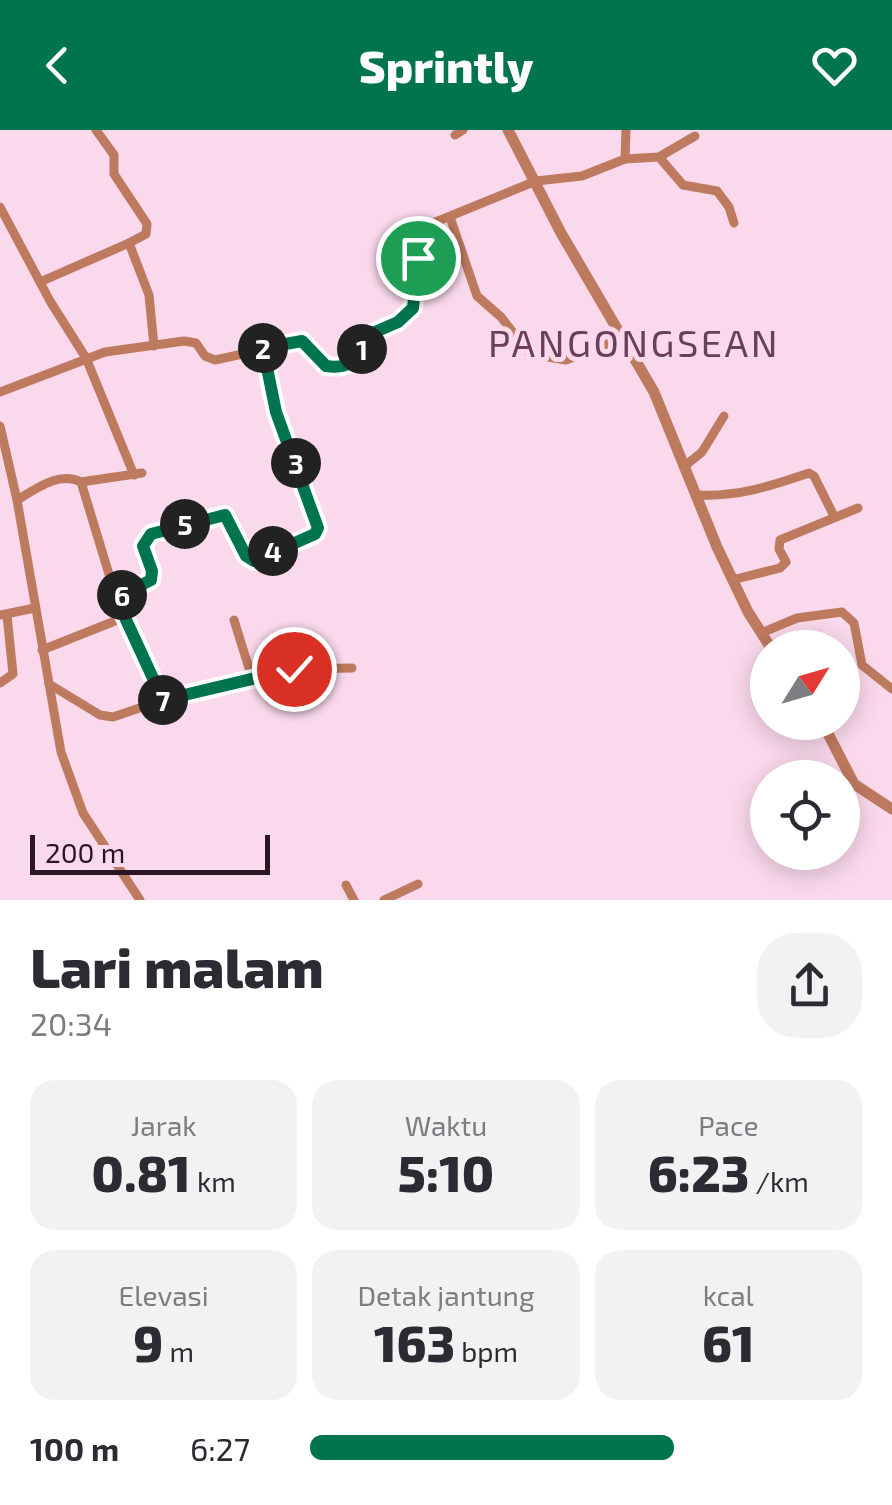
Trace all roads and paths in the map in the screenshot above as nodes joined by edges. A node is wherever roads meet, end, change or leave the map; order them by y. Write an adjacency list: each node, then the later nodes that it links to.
1 (96, 130): 11 (street)
2 (508, 130): 7 (street)
3 (626, 130): 6 (street)
4 (695, 136): 5 (street)
5 (659, 158): 6 (street); 10 (street)
6 (625, 159): 7 (street)
7 (536, 182): 9 (street); 13 (street)
8 (0, 207): 12 (street)
9 (450, 217): 13 (street); 15 (street)
10 (734, 223)
11 (129, 243): 12 (street); 14 (street)
12 (40, 282): 16 (street)
13 (625, 337): 20 (street)
14 (154, 346): 15 (street); 16 (street)
15 (263, 348): 27 (street)
16 (86, 358): 17 (street); 21 (street)
17 (0, 392)
18 (724, 416): 20 (street)
19 (0, 426): 23 (street)
20 (686, 465): 22 (street)
21 (81, 482): 23 (street); 27 (street)
22 (698, 495): 25 (street); 26 (street)
23 (18, 500): 28 (street)
24 (858, 508): 25 (street)
25 (834, 516): 26 (street)
26 (732, 580): 32 (street)
27 (116, 598): 30 (street)
28 (35, 608): 29 (street); 35 (street)
29 (3, 615): 39 (street)
30 (125, 617): 35 (street); 42 (street)
31 (234, 620): 38 (street)
32 (759, 630)
33 (768, 630): 34 (street)
34 (855, 630)
35 (42, 650): 40 (street)
36 (860, 654): 41 (street)
37 (352, 668): 38 (street)
38 (252, 678): 42 (street)
39 (0, 682)
40 (49, 684): 42 (street); 47 (street)
41 (892, 689)
42 (163, 700)
43 (831, 740): 44 (street)
44 (892, 809)
45 (418, 884): 49 (street)
46 (346, 885): 48 (street)
47 (140, 900)
48 (354, 900)
49 (384, 900)

